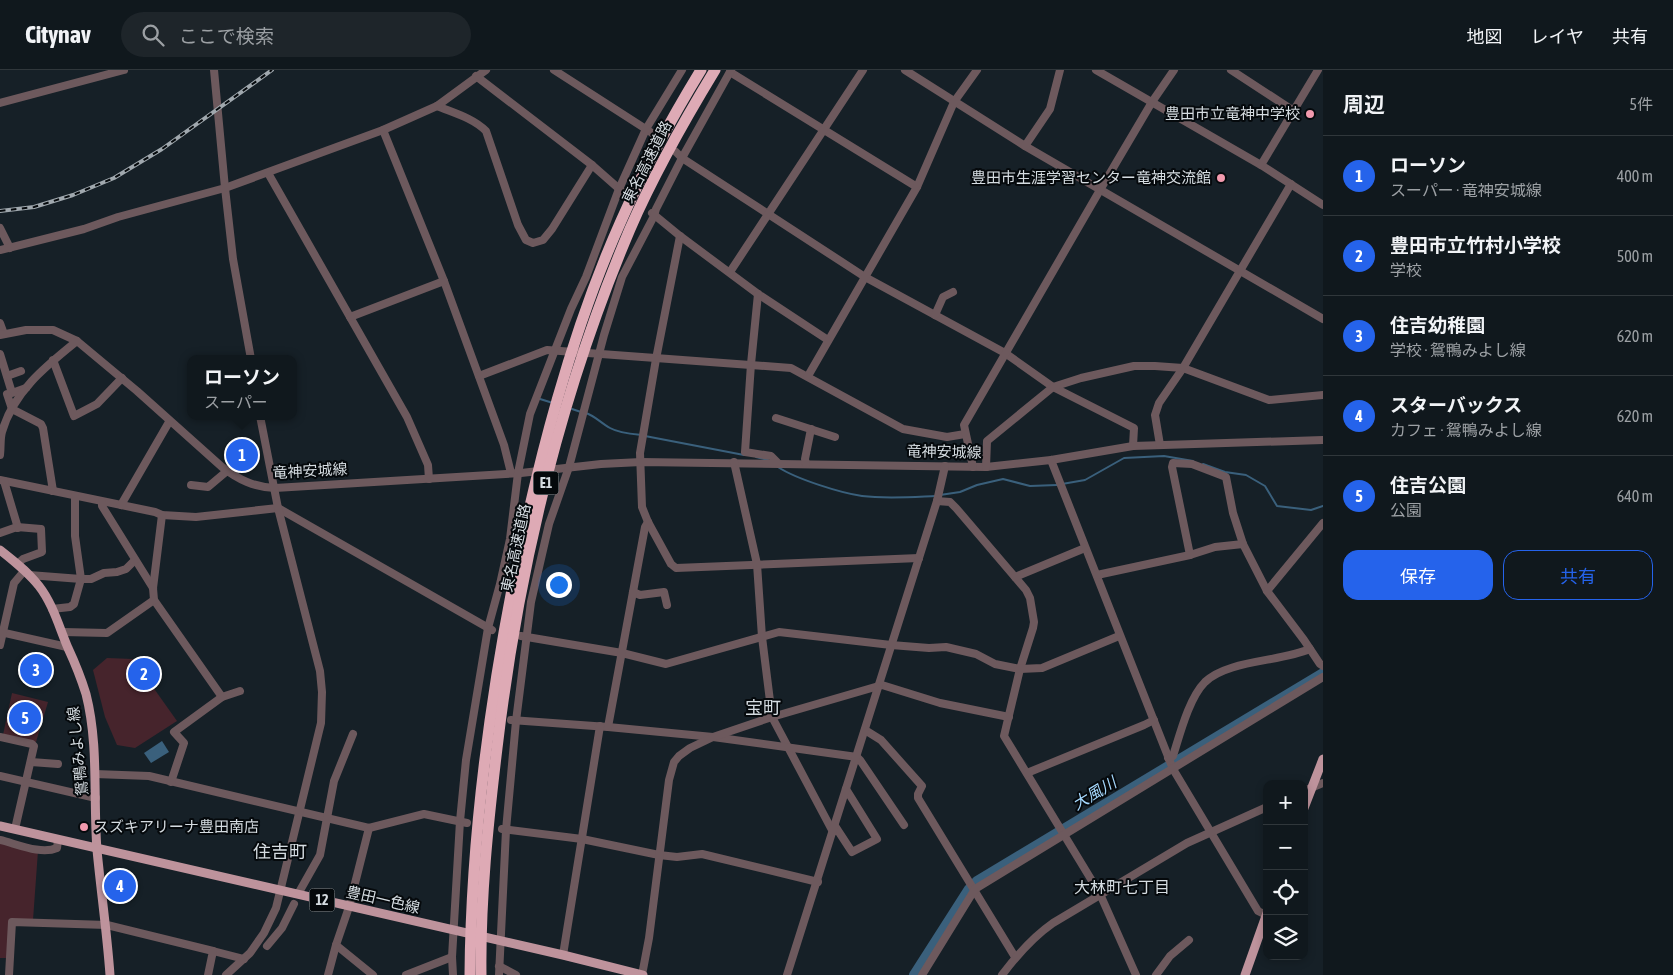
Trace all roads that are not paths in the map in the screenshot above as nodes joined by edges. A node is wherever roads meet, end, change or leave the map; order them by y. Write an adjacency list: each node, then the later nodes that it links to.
1 (124, 70): 20 (street)
2 (214, 70): 33 (street)
3 (486, 70): 17 (street)
4 (554, 70): 25 (street)
5 (682, 70): 25 (street)
6 (701, 70): 196 (highway, 東名高速道路 / E1)
7 (715, 70): 196 (highway, 東名高速道路 / E1)
8 (863, 70): 24 (street)
9 (905, 70): 18 (street)
10 (977, 70): 18 (street)
11 (1060, 70): 26 (street)
12 (1096, 70): 19 (street)
13 (1174, 70): 19 (street)
14 (1231, 70): 22 (street)
15 (1318, 70): 22 (street)
16 (731, 71): 24 (street); 27 (street)
17 (473, 79): 21 (street); 28 (street)
18 (954, 102): 26 (street); 32 (street)
19 (1152, 102): 29 (street); 34 (street)
20 (0, 103)
21 (437, 106): 23 (street); 28 (street)
22 (1294, 111): 29 (street)
23 (383, 130): 30 (street); 46 (street)
24 (824, 130): 32 (street); 38 (street)
25 (649, 131): 35 (street)
26 (1025, 146): 34 (street)
27 (679, 155): 37 (street); 38 (street)
28 (592, 165): 35 (street)
29 (1261, 165): 31 (street)
30 (268, 173): 33 (street); 50 (street)
31 (1291, 184): 36 (street); 43 (street)
32 (917, 187): 45 (street)
33 (225, 188): 41 (street); 58 (street)
34 (1100, 190): 43 (street); 56 (street)
35 (622, 191): 93 (street)
36 (1323, 204)
37 (652, 214): 40 (street); 89 (street)
38 (767, 214): 44 (street); 45 (street)
39 (0, 228): 41 (street)
40 (680, 236): 44 (street); 59 (street)
41 (10, 248): 42 (street)
42 (0, 250)
43 (1239, 270): 51 (street); 62 (street)
44 (730, 272): 48 (street)
45 (865, 277): 49 (street); 54 (street)
46 (444, 281): 50 (street); 65 (street)
47 (953, 292): 49 (street)
48 (758, 294): 54 (street); 61 (street)
49 (935, 315): 56 (street)
50 (350, 317): 94 (street)
51 (1323, 319)
52 (0, 323): 53 (street)
53 (2, 334): 55 (street, 竜神安城線)
54 (828, 340): 66 (street)
55 (77, 341): 60 (street); 67 (street, 竜神安城線)
56 (1005, 353): 68 (street); 77 (street)
57 (0, 354): 64 (street)
58 (249, 355)
59 (656, 359): 61 (street); 65 (street); 84 (street)
60 (53, 360): 67 (street); 69 (street)
61 (751, 364): 66 (street); 86 (street)
62 (1183, 368): 68 (street); 71 (street); 80 (street)
63 (21, 371): 64 (street)
64 (7, 376): 70 (street)
65 (479, 376): 93 (street)
66 (808, 376): 77 (street)
67 (122, 378): 75 (street, 竜神安城線)
68 (1053, 386): 81 (street); 91 (street)
69 (26, 388): 70 (street); 72 (street)
70 (7, 395): 72 (street)
71 (1323, 395)
72 (12, 409): 82 (street); 98 (street)
73 (776, 418): 76 (street)
74 (261, 420): 97 (street)
75 (169, 422): 92 (street, 竜神安城線); 102 (street)
76 (811, 429): 78 (street); 87 (street)
77 (966, 434): 90 (street)
78 (835, 437)
79 (1323, 440): 80 (street, 竜神安城線)
80 (1160, 445): 81 (street, 竜神安城線)
81 (1133, 446): 83 (street, 竜神安城線)
82 (0, 455)
83 (1051, 460): 91 (street, 竜神安城線); 110 (street)
84 (641, 462): 85 (street, 竜神安城線); 89 (street, 竜神安城線); 105 (street)
85 (734, 462): 86 (street, 竜神安城線); 115 (street)
86 (779, 464): 87 (street, 竜神安城線)
87 (806, 464): 88 (street, 竜神安城線)
88 (945, 466): 90 (street, 竜神安城線); 100 (street)
89 (567, 467): 93 (street, 竜神安城線); 131 (street)
90 (974, 467): 91 (street, 竜神安城線)
91 (986, 467)
92 (227, 471): 96 (street); 97 (street, 竜神安城線)
93 (517, 473): 94 (street, 竜神安城線); 126 (street)
94 (429, 479): 97 (street, 竜神安城線)
95 (2, 480): 98 (street); 107 (street)
96 (191, 485)
97 (275, 488): 103 (street)
98 (53, 491): 99 (street)
99 (75, 496): 101 (street); 119 (street)
100 (936, 501): 113 (street); 118 (street)
101 (102, 502): 102 (street); 114 (street)
102 (121, 505): 104 (street)
103 (278, 508): 104 (street); 126 (street); 170 (street)
104 (162, 515): 120 (street)
105 (648, 522): 115 (street); 122 (street)
106 (1323, 523): 121 (street)
107 (18, 528): 108 (street); 116 (street)
108 (0, 533)
109 (1243, 544): 112 (street); 112 (street); 121 (street)
110 (1085, 548): 117 (street); 118 (street)
111 (0, 550): 116 (main road, 鴛鴨みよし線)
112 (1190, 555): 117 (street)
113 (919, 558): 115 (street); 133 (street)
114 (136, 560): 119 (street); 120 (street)
115 (757, 564): 129 (street)
116 (23, 570): 119 (street); 125 (main road, 鴛鴨みよし線); 127 (street)
117 (1097, 575): 130 (street)
118 (1015, 577): 138 (street)
119 (81, 579): 125 (street)
120 (153, 588): 123 (street)
121 (1267, 591): 135 (street)
122 (633, 592): 124 (street); 136 (street)
123 (154, 600): 128 (street); 142 (street)
124 (667, 605)
125 (52, 609): 128 (main road, 鴛鴨みよし線)
126 (490, 629): 172 (street)
127 (1, 632): 132 (street); 134 (street)
128 (63, 632): 134 (main road, 鴛鴨みよし線)
129 (762, 636): 133 (street); 136 (street); 144 (street)
130 (1119, 636): 138 (street); 145 (street)
131 (524, 637): 136 (street); 146 (street)
132 (0, 645)
133 (891, 645): 138 (street); 140 (street)
134 (67, 646): 161 (main road, 鴛鴨みよし線)
135 (1310, 649): 137 (street); 155 (street)
136 (622, 653): 148 (street)
137 (1323, 666)
138 (1020, 669): 143 (street)
139 (1323, 677): 159 (street)
140 (879, 686): 143 (street); 144 (street); 149 (street)
141 (240, 691): 142 (street)
142 (222, 697): 164 (street)
143 (1009, 717): 160 (street)
144 (772, 718): 152 (street); 153 (street)
145 (1154, 720): 155 (street); 160 (street)
146 (514, 721): 147 (street); 178 (street)
147 (600, 726): 148 (street); 181 (street)
148 (608, 727): 152 (street)
149 (865, 730): 154 (street); 187 (street)
150 (353, 734): 171 (street)
151 (0, 737): 157 (street)
152 (712, 737): 153 (street); 185 (street)
153 (788, 747): 154 (street); 177 (street)
154 (857, 757): 166 (street); 173 (street)
155 (1168, 758): 159 (street)
156 (1323, 759): 167 (main road)
157 (31, 762): 158 (street); 163 (street)
158 (58, 764)
159 (1173, 769): 179 (street); 180 (street)
160 (1027, 772): 180 (street)
161 (95, 774): 164 (street); 168 (main road, 鴛鴨みよし線)
162 (0, 776): 163 (street)
163 (26, 782): 168 (street); 176 (street)
164 (171, 782): 170 (street)
165 (1323, 783): 167 (street)
166 (846, 789): 177 (street); 177 (street)
167 (1308, 790)
168 (96, 798): 184 (main road, 鴛鴨みよし線)
169 (1263, 809): 179 (street)
170 (301, 812): 171 (street); 188 (street)
171 (327, 818): 175 (street); 189 (street)
172 (463, 822): 175 (street); 197 (street)
173 (904, 825)
174 (0, 826): 176 (main road, 豊田一色線 / 12)
175 (369, 828): 192 (street)
176 (15, 829): 183 (main road, 豊田一色線 / 12)
177 (834, 829): 186 (street)
178 (504, 830): 181 (street); 199 (street)
179 (1210, 832): 190 (street); 193 (street)
180 (1065, 835): 187 (street); 190 (street)
181 (582, 839): 185 (street); 204 (street)
182 (0, 840): 183 (street)
183 (58, 840): 184 (main road, 豊田一色線 / 12)
184 (97, 849): 188 (main road, 豊田一色線 / 12); 195 (main road, 鴛鴨みよし線)
185 (659, 855): 186 (street); 221 (street)
186 (818, 882): 222 (street)
187 (975, 889): 206 (street); 223 (street)
188 (281, 890): 189 (main road, 豊田一色線 / 12); 198 (street)
189 (298, 894): 192 (main road, 豊田一色線 / 12)
190 (1100, 894): 206 (street); 225 (street)
191 (294, 904): 198 (street)
192 (349, 907): 197 (main road, 豊田一色線 / 12); 201 (street)
193 (1263, 913)
194 (1266, 915): 227 (main road)
195 (107, 925): 202 (street); 209 (street); 210 (main road, 鴛鴨みよし線)
196 (477, 925): 203 (highway, 東名高速道路 / E1)
197 (455, 930): 199 (main road, 豊田一色線 / 12); 205 (street)
198 (260, 939): 207 (street)
199 (501, 940): 204 (main road, 豊田一色線 / 12); 208 (street)
200 (1189, 940): 226 (street)
201 (336, 945): 213 (street); 214 (street)
202 (213, 951): 207 (street); 211 (street)
203 (476, 954): 217 (highway, 東名高速道路 / E1); 218 (highway, 東名高速道路 / E1)
204 (564, 955): 221 (main road, 豊田一色線 / 12)
205 (452, 957): 215 (street); 216 (street)
206 (1015, 957): 224 (street)
207 (244, 958): 212 (street)
208 (499, 966): 219 (street); 220 (street)
209 (9, 975)
210 (110, 975)
211 (208, 975)
212 (226, 975)
213 (328, 975)
214 (373, 975)
215 (406, 975)
216 (453, 975)
217 (470, 975)
218 (481, 975)
219 (499, 975)
220 (516, 975)
221 (642, 975)
222 (787, 975)
223 (922, 975)
224 (1002, 975)
225 (1136, 975)
226 (1156, 975)
227 (1246, 975)

